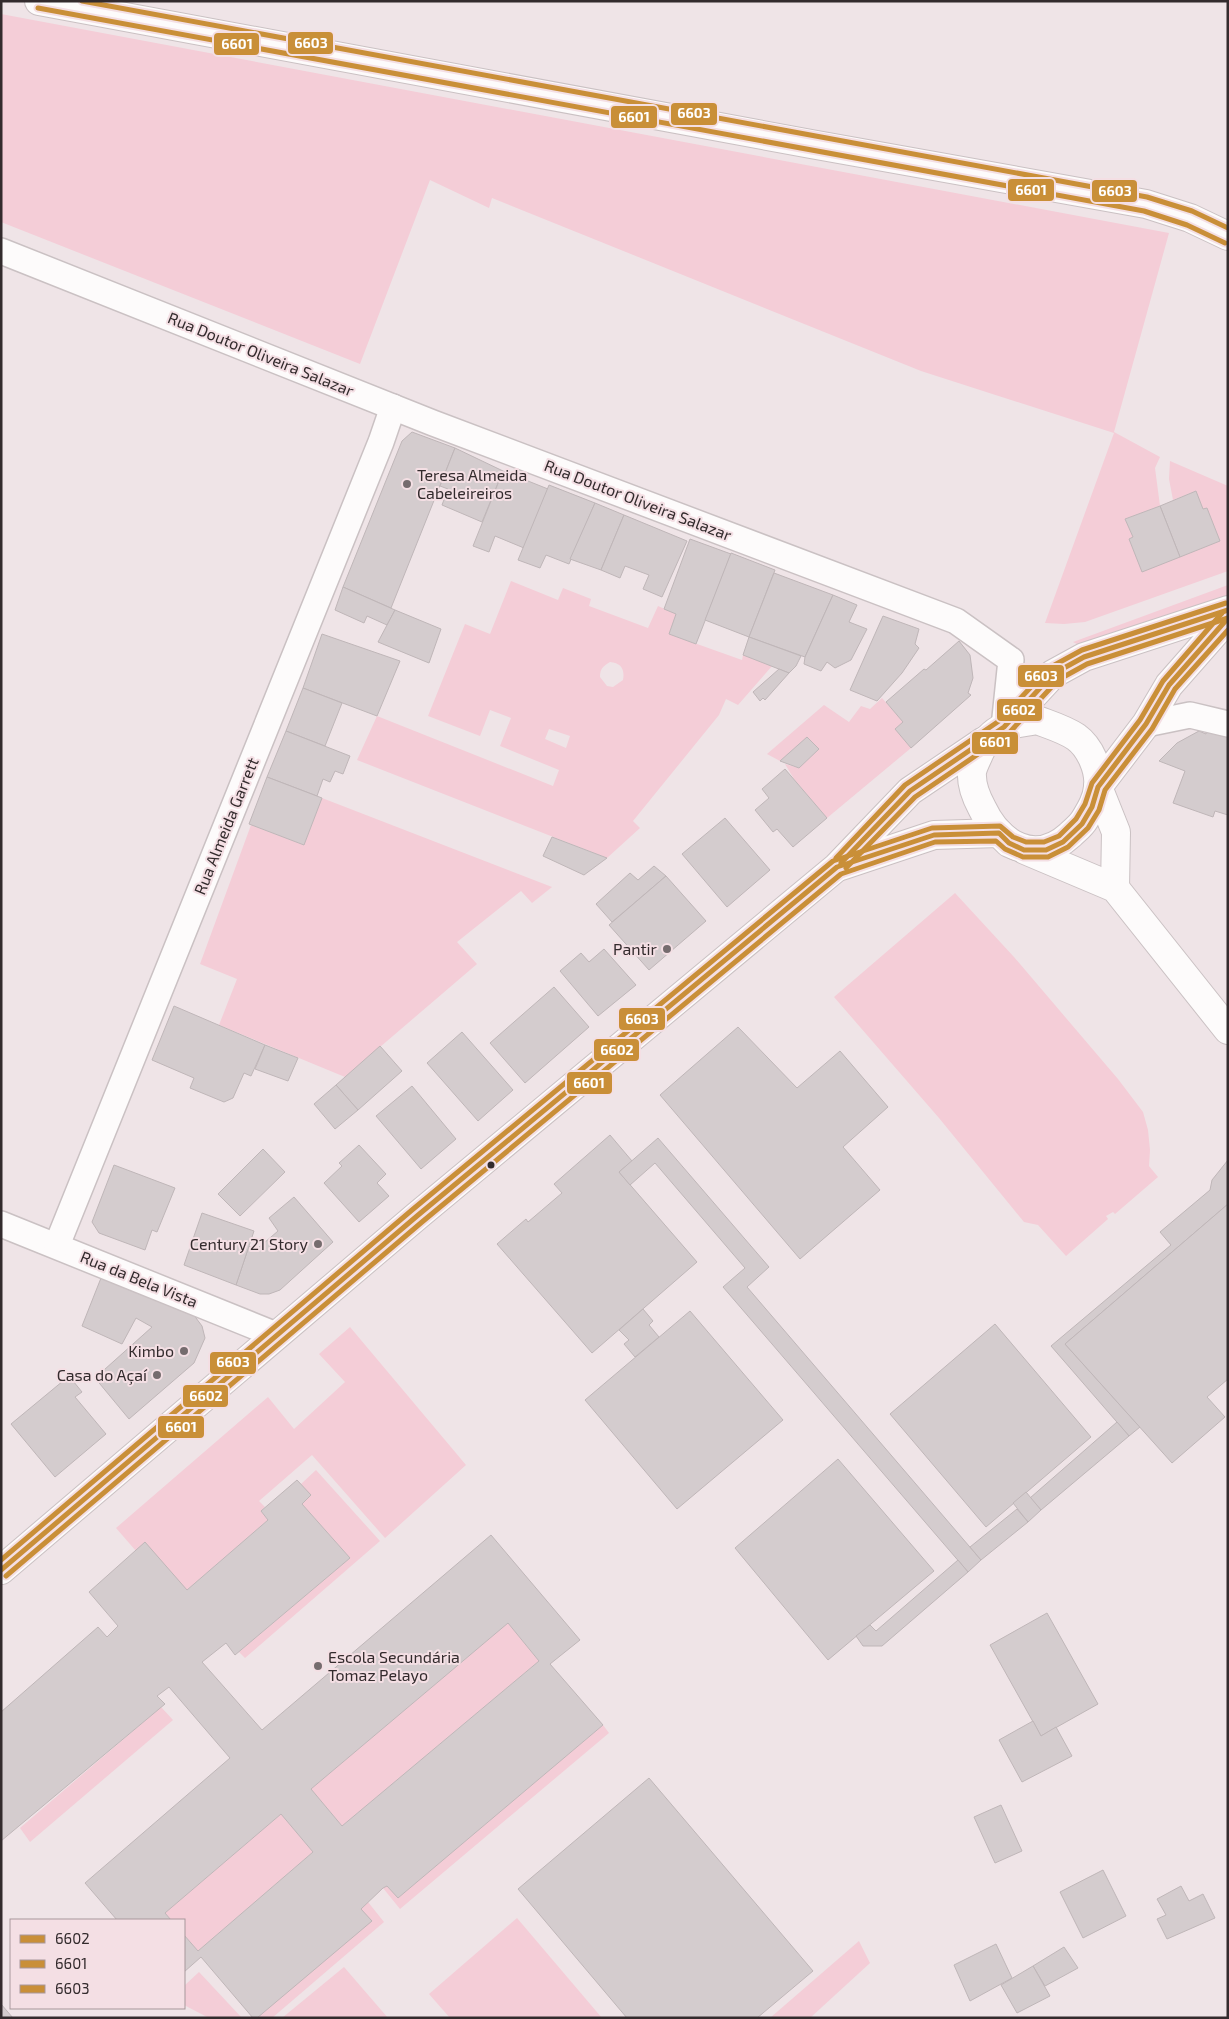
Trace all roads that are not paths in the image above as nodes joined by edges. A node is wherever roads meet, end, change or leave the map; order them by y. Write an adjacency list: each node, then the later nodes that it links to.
1 (39, 1): 2 (street)
2 (1228, 236)
3 (1, 251): 4 (street, Rua Doutor Oliveira Salazar)
4 (393, 407): 9 (street, Rua Doutor Oliveira Salazar); 17 (street, Rua Almeida Garrett)
5 (1228, 610): 9 (street)
6 (1228, 618): 7 (street)
7 (1146, 724): 8 (street); 10 (street)
8 (1228, 724)
9 (994, 734): 10 (street); 11 (street); 13 (street)
10 (1098, 787): 12 (street); 14 (street)
11 (999, 833): 12 (street); 13 (street)
12 (1024, 850): 14 (street)
13 (837, 867): 18 (street)
14 (1114, 888): 15 (street)
15 (1228, 1030)
16 (1, 1224): 17 (street, Rua da Bela Vista)
17 (57, 1246): 18 (street, Rua da Bela Vista)
18 (276, 1335): 19 (street)
19 (1, 1570)

